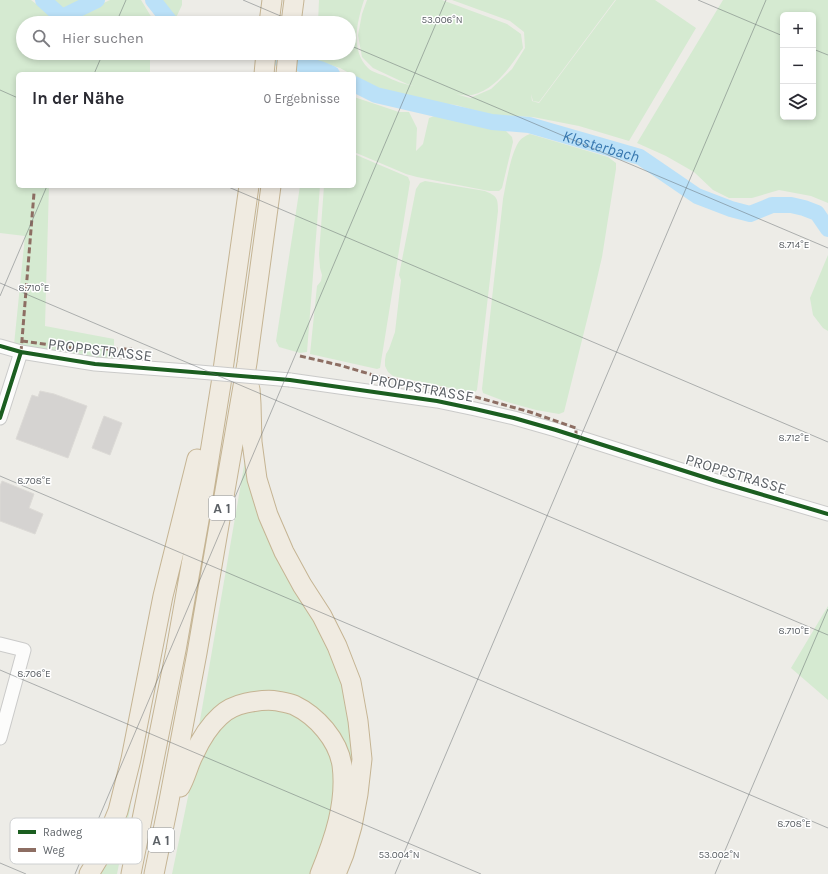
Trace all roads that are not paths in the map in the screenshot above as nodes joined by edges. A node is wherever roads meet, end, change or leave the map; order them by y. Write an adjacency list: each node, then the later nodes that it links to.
1 (272, 0): 3 (highway)
2 (294, 0): 4 (highway)
3 (270, 16)
4 (292, 16)
5 (249, 188): 10 (highway, A 1)
6 (271, 188): 9 (highway, A 1)
7 (0, 346): 8 (street, PROPPSTRASSE)
8 (21, 352): 11 (street); 12 (street, PROPPSTRASSE, bridge)
9 (247, 363): 15 (highway, A 1); 24 (highway)
10 (221, 384): 16 (highway); 17 (highway, A 1)
11 (0, 418)
12 (828, 514)
13 (0, 644): 14 (street)
14 (0, 738)
15 (168, 806): 22 (highway, A 1); 23 (highway)
16 (115, 818)
17 (142, 819)
18 (95, 864): 20 (highway)
19 (133, 864): 21 (highway, A 1)
20 (90, 874)
21 (131, 874)
22 (154, 874)
23 (320, 874)
24 (336, 874)

